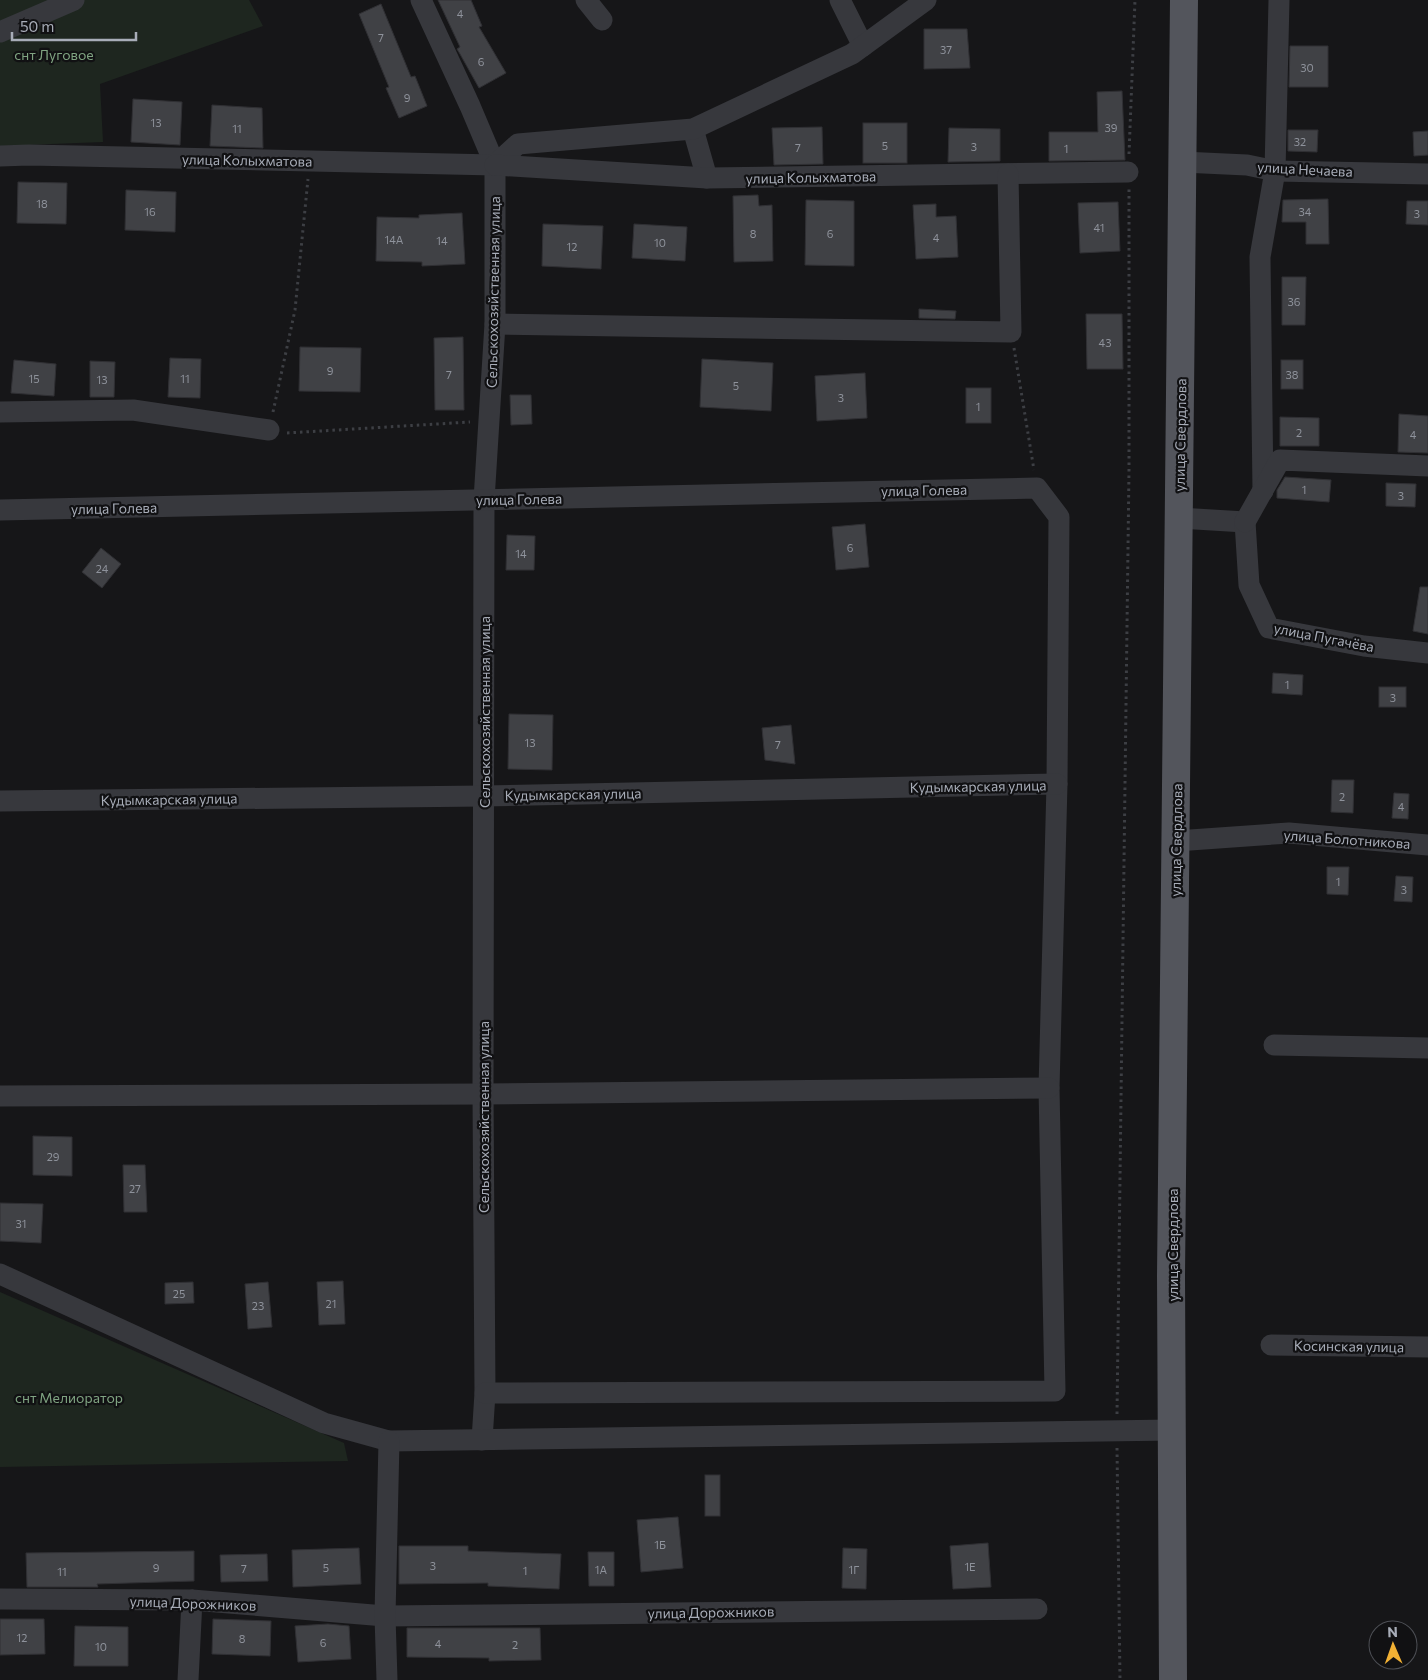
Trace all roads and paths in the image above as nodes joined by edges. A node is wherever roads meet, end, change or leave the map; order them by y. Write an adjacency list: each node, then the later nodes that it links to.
1 (74, 0): 10 (street)
2 (421, 0): 16 (street, Сельскохозяйственная улица)
3 (586, 0): 9 (street)
4 (840, 0): 11 (street)
5 (926, 0): 11 (street)
6 (1135, 0): 18 (path)
7 (1184, 0): 15 (main road, улица Свердлова)
8 (1279, 0): 17 (street)
9 (602, 20)
10 (0, 32)
11 (863, 46): 12 (street)
12 (692, 128): 16 (street); 21 (street)
13 (0, 156): 14 (street, улица Колыхматова)
14 (310, 161): 16 (street, улица Колыхматова); 26 (path)
15 (1182, 162): 17 (street, улица Нечаева); 32 (main road, улица Свердлова)
16 (495, 166): 21 (street, улица Колыхматова); 22 (street, Сельскохозяйственная улица)
17 (1275, 170): 20 (street, улица Нечаева); 29 (street)
18 (1128, 172): 19 (street, улица Колыхматова); 50 (path)
19 (1008, 174): 21 (street, улица Колыхматова); 23 (street)
20 (1428, 174)
21 (706, 178)
22 (495, 324): 23 (street); 25 (street, Сельскохозяйственная улица)
23 (1011, 332): 28 (path)
24 (0, 412): 26 (street)
25 (488, 421): 26 (path); 30 (street, Сельскохозяйственная улица)
26 (269, 430)
27 (1428, 466): 29 (street)
28 (1037, 488): 30 (street, улица Голева); 35 (street)
29 (1263, 491): 33 (street)
30 (484, 500): 31 (street, улица Голева); 36 (street, Сельскохозяйственная улица)
31 (0, 510)
32 (1179, 518): 33 (street); 38 (main road, улица Свердлова)
33 (1246, 522): 34 (street, улица Пугачёва)
34 (1428, 653)
35 (1057, 784): 36 (street, Кудымкарская улица); 42 (street)
36 (484, 796): 37 (street, Кудымкарская улица); 43 (street, Сельскохозяйственная улица)
37 (0, 801)
38 (1176, 841): 39 (street, улица Болотникова); 49 (main road, улица Свердлова)
39 (1428, 845)
40 (1274, 1045): 41 (street)
41 (1428, 1048)
42 (1049, 1088): 43 (street); 48 (street)
43 (483, 1094): 44 (street); 48 (street, Сельскохозяйственная улица)
44 (0, 1096)
45 (0, 1274): 52 (street)
46 (1271, 1345): 47 (street, Косинская улица)
47 (1428, 1347)
48 (485, 1393): 51 (street, Сельскохозяйственная улица)
49 (1172, 1430): 50 (street); 60 (main road, улица Свердлова)
50 (1116, 1431): 51 (street); 59 (path)
51 (482, 1440): 52 (street)
52 (389, 1441): 56 (street)
53 (0, 1599): 54 (street, улица Дорожников)
54 (192, 1600): 56 (street, улица Дорожников); 57 (street)
55 (1038, 1609): 56 (street, улица Дорожников)
56 (385, 1616): 58 (street)
57 (188, 1680)
58 (387, 1680)
59 (1120, 1680)
60 (1174, 1680)

